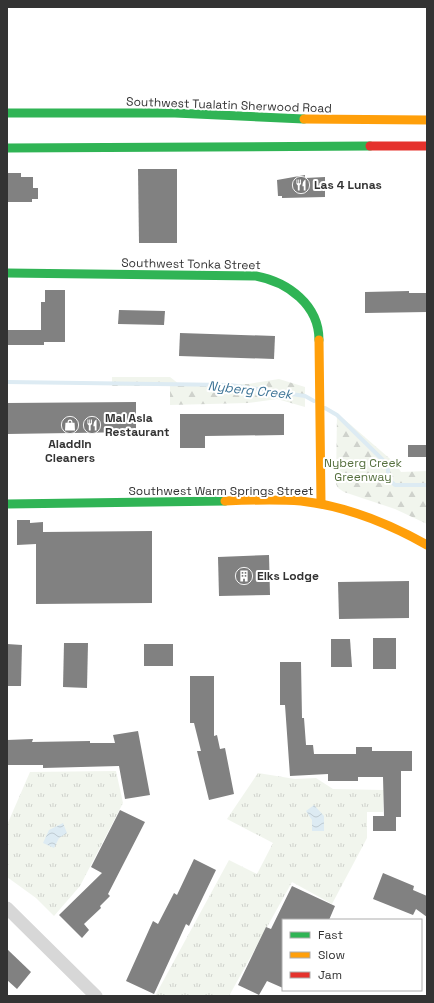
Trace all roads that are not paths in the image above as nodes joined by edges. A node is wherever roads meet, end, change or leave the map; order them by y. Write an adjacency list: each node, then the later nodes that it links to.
1 (7, 113): 2 (main road, Southwest Tualatin Sherwood Road)
2 (427, 120)
3 (427, 146): 4 (main road)
4 (7, 148)
5 (7, 273): 6 (main road, Southwest Tonka Street)
6 (321, 503): 7 (main road, Southwest Warm Springs Street); 8 (main road, Southwest Warm Springs Street)
7 (7, 504)
8 (427, 545)
9 (7, 908): 10 (street)
10 (96, 996)

